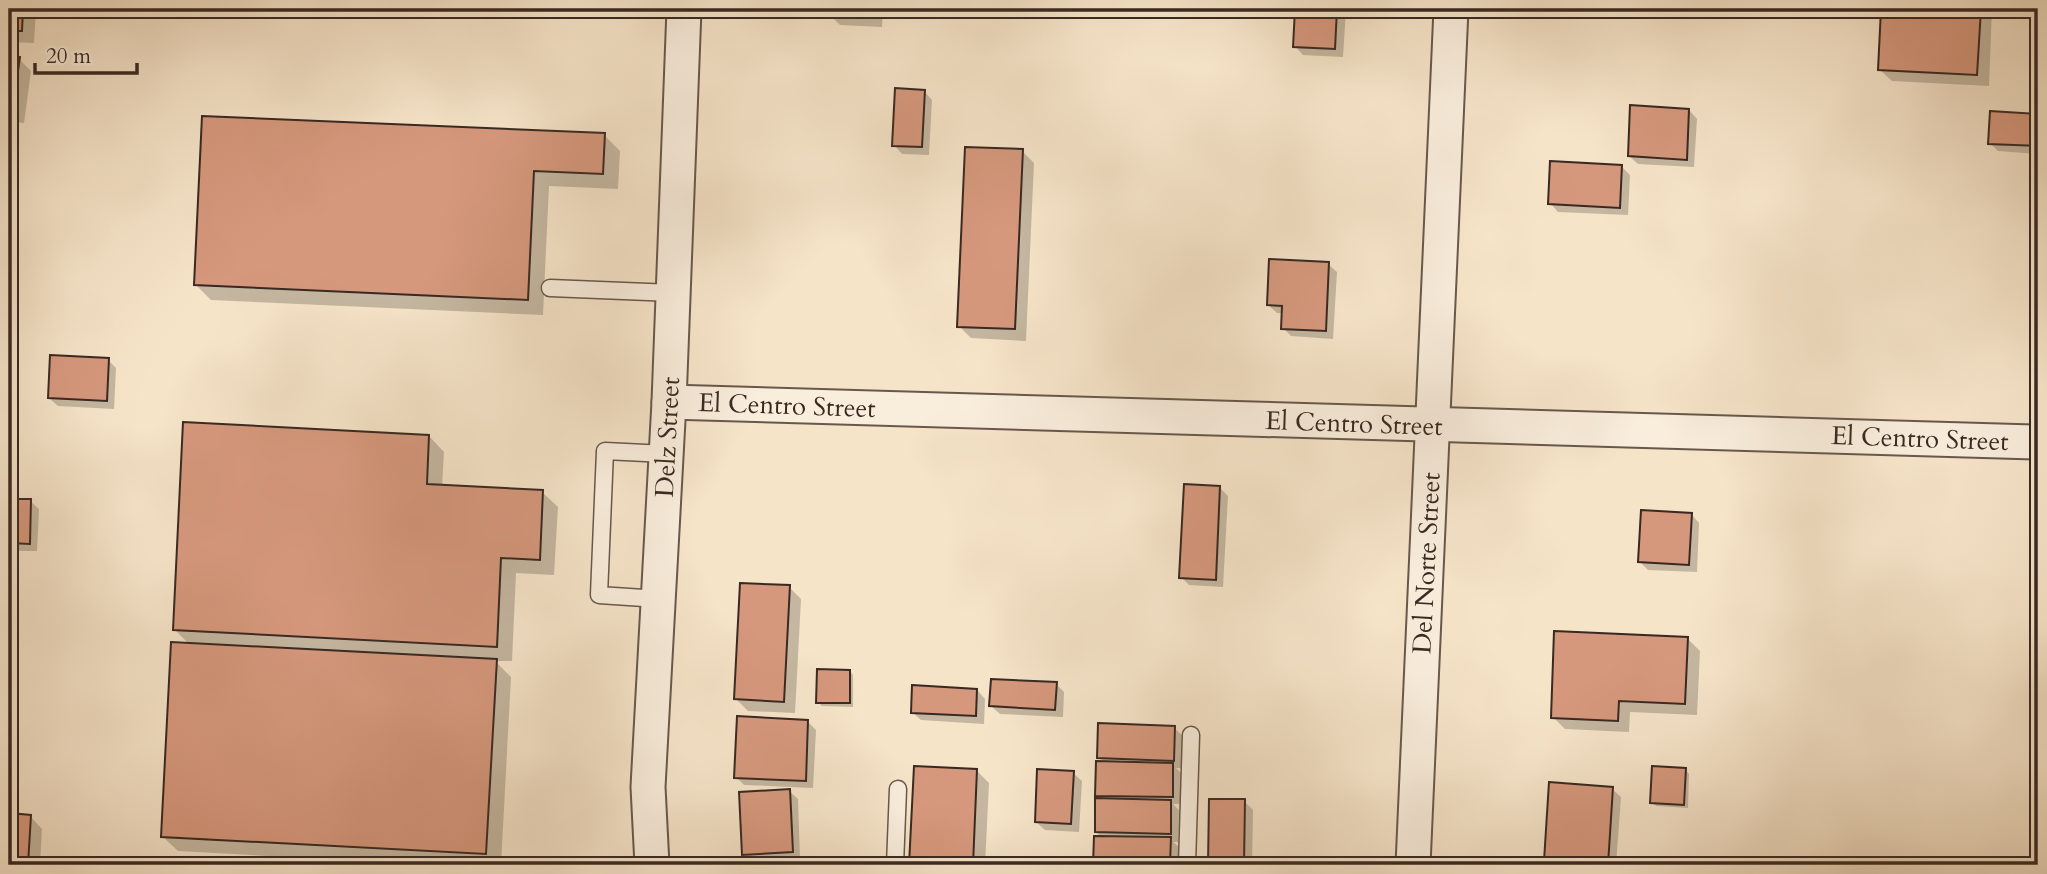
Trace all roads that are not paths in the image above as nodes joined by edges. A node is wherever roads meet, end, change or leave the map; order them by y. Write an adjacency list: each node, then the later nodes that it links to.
1 (684, 9): 4 (street, Delz Street)
2 (1451, 9): 6 (street, Del Norte Street)
3 (550, 288): 4 (lane)
4 (673, 293): 5 (street, Delz Street)
5 (669, 402): 6 (street, El Centro Street); 8 (street, Delz Street)
6 (1432, 425): 7 (street, El Centro Street); 15 (street, Del Norte Street)
7 (2038, 442)
8 (666, 454): 9 (street, Delz Street); 9 (lane)
9 (659, 599): 12 (street, Delz Street)
10 (1191, 735): 14 (lane)
11 (898, 789): 13 (lane)
12 (652, 865)
13 (895, 865)
14 (1187, 865)
15 (1413, 865)

